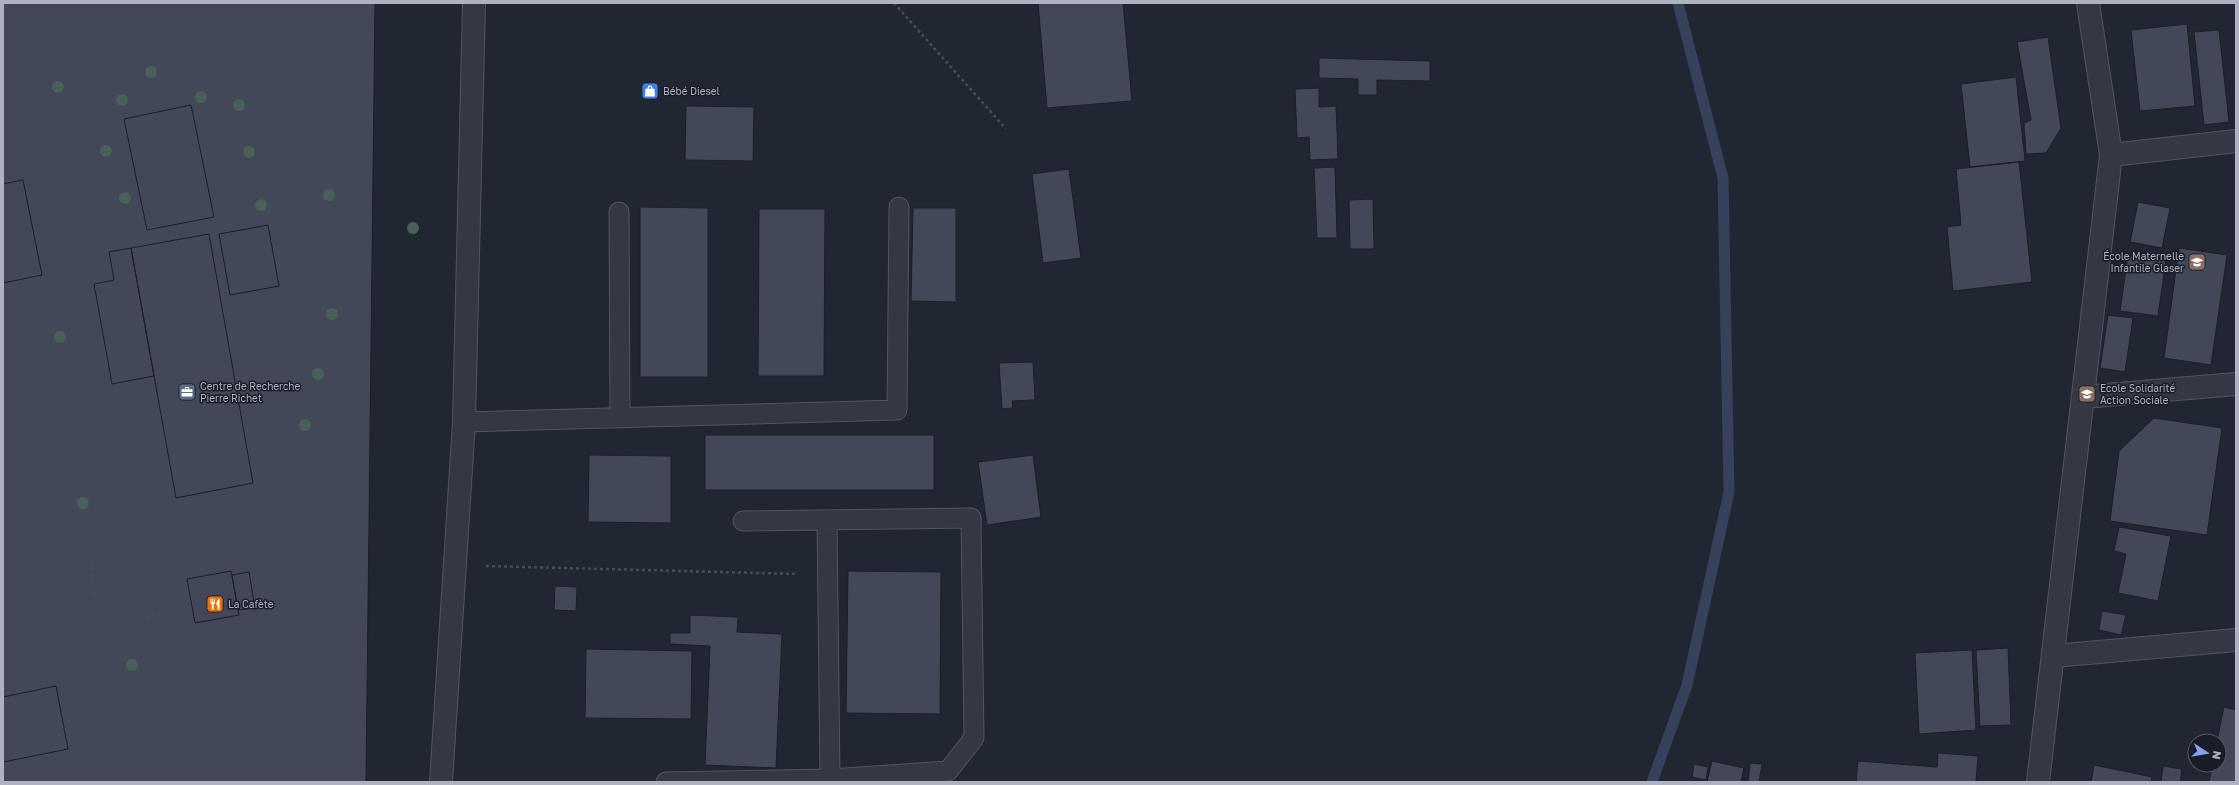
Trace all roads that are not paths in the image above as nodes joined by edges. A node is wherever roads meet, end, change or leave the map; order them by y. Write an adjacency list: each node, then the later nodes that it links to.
1 (474, 3): 10 (street)
2 (2088, 3): 4 (street)
3 (2236, 141): 4 (street)
4 (2111, 155): 8 (street)
5 (899, 207): 9 (lane)
6 (619, 212): 9 (lane)
7 (2236, 384): 8 (street)
8 (2083, 397): 14 (street)
9 (620, 418): 10 (lane)
10 (464, 422): 16 (street)
11 (827, 520): 12 (lane); 15 (lane); 15 (lane)
12 (743, 521)
13 (2236, 640): 14 (street)
14 (2053, 656): 18 (street)
15 (830, 779): 17 (lane)
16 (441, 782)
17 (666, 782)
18 (2038, 782)

